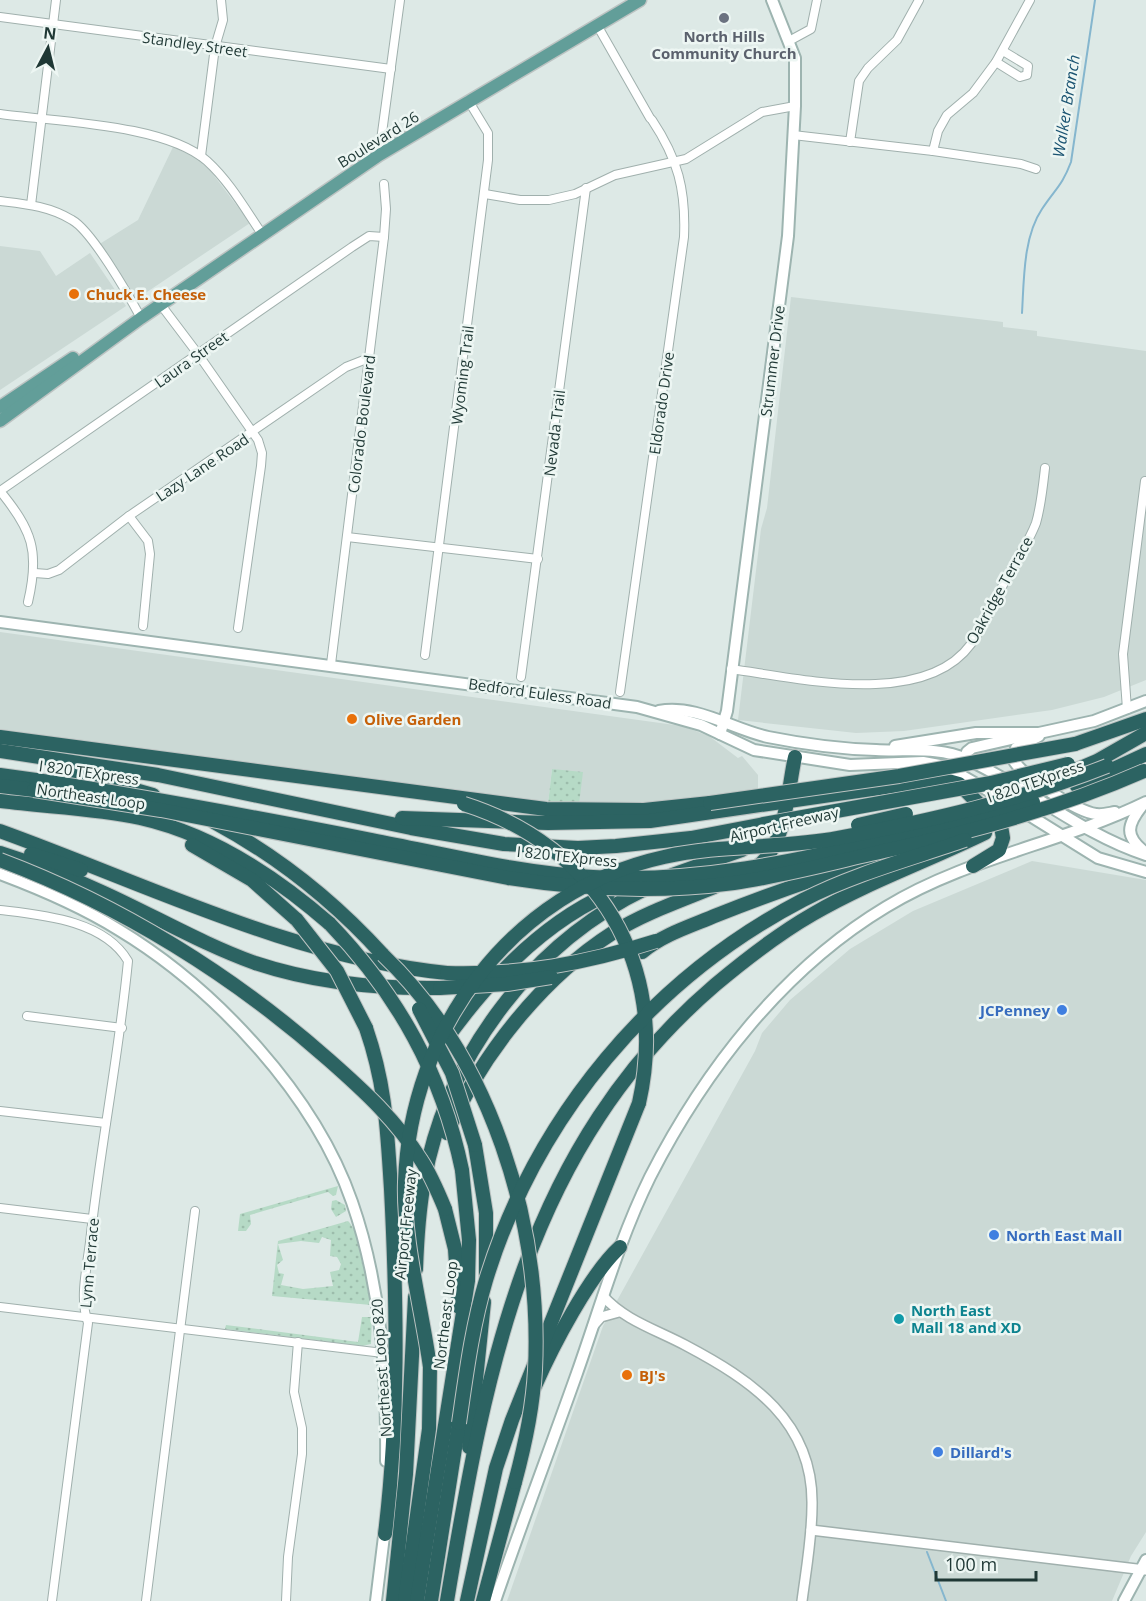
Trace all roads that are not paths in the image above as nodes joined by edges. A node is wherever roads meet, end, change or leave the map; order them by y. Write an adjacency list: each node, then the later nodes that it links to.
1 (56, 0): 10 (street)
2 (221, 0): 13 (street)
3 (400, 0): 16 (street)
4 (640, 0): 11 (main road, Boulevard 26)
5 (772, 0): 12 (main road, Strummer Drive)
6 (817, 0): 12 (street)
7 (920, 0): 22 (street)
8 (1030, 0): 14 (street)
9 (0, 17): 10 (street, Standley Street)
10 (53, 23): 13 (street, Standley Street); 20 (street)
11 (597, 25): 17 (main road, Boulevard 26); 26 (street, Eldorado Drive)
12 (789, 41): 18 (main road, Strummer Drive)
13 (215, 47): 16 (street, Standley Street); 25 (street)
14 (1002, 51): 15 (street); 15 (street)
15 (996, 62): 23 (street)
16 (391, 69): 24 (street)
17 (468, 100): 24 (main road, Boulevard 26); 30 (street, Wyoming Trail)
18 (795, 106): 21 (main road, Strummer Drive); 26 (street)
19 (0, 114): 20 (street)
20 (41, 120): 25 (street); 32 (street)
21 (793, 135): 22 (street); 56 (main road, Strummer Drive)
22 (850, 142): 23 (street)
23 (933, 151): 27 (street)
24 (379, 155): 33 (main road, Boulevard 26)
25 (201, 156): 33 (street)
26 (675, 161): 29 (street); 58 (street, Eldorado Drive)
27 (1036, 169)
28 (384, 184): 34 (street, Colorado Boulevard)
29 (586, 188): 30 (street); 48 (street, Nevada Trail)
30 (485, 194): 47 (street, Wyoming Trail)
31 (0, 201): 32 (street)
32 (31, 205): 36 (street)
33 (262, 234): 35 (main road, Boulevard 26)
34 (384, 237): 37 (street, Laura Street); 38 (street, Colorado Boulevard)
35 (160, 305): 36 (main road, Boulevard 26); 37 (street)
36 (141, 318): 39 (main road, Boulevard 26); 40 (main road, Boulevard 26)
37 (198, 354): 41 (street); 44 (street, Laura Street)
38 (369, 358): 41 (street, Lazy Lane Road); 46 (street, Colorado Boulevard)
39 (0, 407)
40 (0, 422)
41 (253, 433): 45 (street, Lazy Lane Road); 53 (street)
42 (1045, 468): 56 (street, Oakridge Terrace)
43 (1145, 481): 60 (street)
44 (0, 490): 49 (street)
45 (129, 516): 49 (street, Lazy Lane Road); 52 (street)
46 (347, 537): 47 (street); 55 (street, Colorado Boulevard)
47 (440, 546): 48 (street); 54 (street, Wyoming Trail)
48 (538, 559): 57 (street, Nevada Trail)
49 (35, 573): 50 (street)
50 (28, 602)
51 (0, 622): 55 (main road, Bedford Euless Road)
52 (143, 626)
53 (238, 628)
54 (425, 656)
55 (331, 664): 62 (main road, Bedford Euless Road)
56 (731, 669): 62 (main road, Strummer Drive)
57 (521, 678)
58 (620, 692)
59 (1146, 701): 60 (main road)
60 (1127, 709): 63 (main road)
61 (1146, 719): 81 (highway, bridge)
62 (722, 729): 67 (main road); 71 (main road)
63 (1049, 732): 65 (main road); 84 (main road)
64 (1146, 733): 75 (highway)
65 (1037, 734): 68 (main road); 72 (main road)
66 (0, 737): 81 (highway)
67 (801, 742): 68 (main road); 71 (main road)
68 (872, 750): 72 (main road)
69 (0, 751): 85 (highway)
70 (1146, 754): 74 (highway)
71 (795, 757): 77 (main road); 83 (highway)
72 (965, 758): 77 (main road); 88 (main road)
73 (0, 761): 103 (highway, Northeast Loop)
74 (1123, 766): 79 (highway, I 820 TEXpress, bridge); 133 (highway, bridge)
75 (1070, 767): 85 (highway, bridge); 97 (highway, Airport Freeway, bridge)
76 (1146, 772): 87 (highway, bridge); 90 (highway, bridge)
77 (962, 773): 91 (main road)
78 (0, 775): 79 (highway, I 820 TEXpress)
79 (35, 785): 80 (highway, I 820 TEXpress); 87 (highway, I 820 TEXpress, bridge)
80 (0, 786)
81 (439, 797): 124 (highway, bridge)
82 (0, 801): 86 (highway, Northeast Loop)
83 (786, 802): 85 (highway); 96 (highway); 113 (highway)
84 (1145, 803): 88 (main road); 94 (main road)
85 (338, 814)
86 (140, 818): 111 (highway, bridge); 120 (highway, Northeast Loop, bridge)
87 (1008, 822): 135 (highway, bridge)
88 (1087, 829): 91 (main road); 94 (main road)
89 (0, 831): 100 (highway)
90 (985, 833): 102 (highway); 123 (highway)
91 (1059, 834): 96 (main road); 98 (main road)
92 (0, 845): 100 (highway)
93 (0, 853): 102 (highway, bridge)
94 (1146, 854)
95 (0, 860): 120 (highway, bridge)
96 (973, 866): 112 (main road)
97 (684, 870): 111 (highway); 113 (highway, Airport Freeway)
98 (1146, 872)
99 (0, 874): 122 (main road, Northeast Loop 820)
100 (149, 887): 102 (highway, bridge)
101 (0, 910): 105 (street, Lynn Terrace)
102 (656, 941)
103 (382, 956): 123 (highway, bridge); 138 (highway, bridge)
104 (27, 1016): 105 (street)
105 (122, 1028): 107 (street, Lynn Terrace)
106 (0, 1111): 107 (street)
107 (106, 1122): 110 (street, Lynn Terrace)
108 (0, 1208): 110 (street)
109 (195, 1211): 119 (street)
110 (92, 1219): 117 (street, Lynn Terrace)
111 (394, 1220): 126 (highway)
112 (620, 1247): 114 (main road); 124 (highway)
113 (417, 1256): 132 (highway, Airport Freeway)
114 (603, 1296): 116 (street); 118 (main road)
115 (0, 1308): 117 (street)
116 (619, 1312): 118 (street); 125 (street)
117 (85, 1317): 119 (street); 128 (street, Lynn Terrace)
118 (593, 1327): 139 (main road)
119 (180, 1328): 121 (street); 129 (street)
120 (461, 1336): 134 (highway, Northeast Loop)
121 (298, 1342): 122 (street); 130 (street)
122 (383, 1353): 126 (main road, Northeast Loop 820)
123 (468, 1474): 136 (highway)
124 (490, 1499): 137 (highway)
125 (811, 1530): 127 (street); 140 (street)
126 (385, 1534): 131 (main road, Northeast Loop 820)
127 (1144, 1566): 141 (main road)
128 (52, 1601)
129 (146, 1601)
130 (286, 1601)
131 (376, 1601)
132 (393, 1601)
133 (405, 1601)
134 (417, 1601)
135 (431, 1601)
136 (447, 1601)
137 (468, 1601)
138 (483, 1601)
139 (495, 1601)
140 (802, 1601)
141 (1124, 1601)

